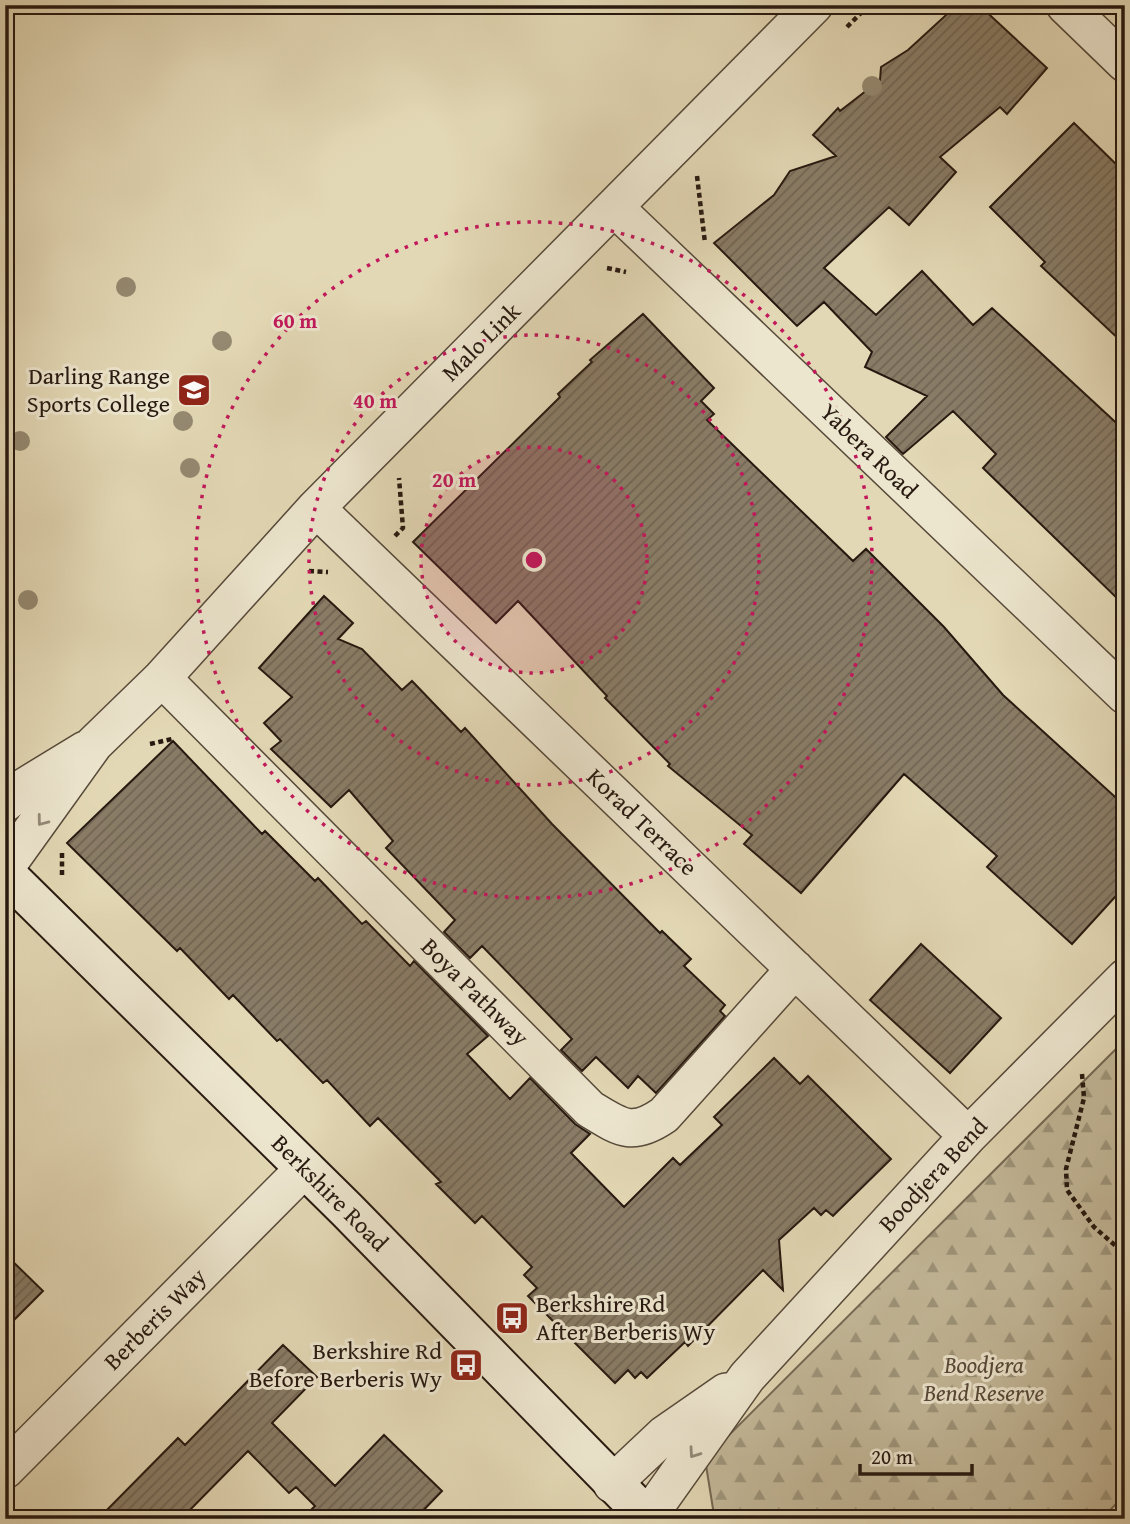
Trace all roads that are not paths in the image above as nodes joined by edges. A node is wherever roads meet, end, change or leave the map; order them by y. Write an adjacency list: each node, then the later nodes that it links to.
1 (814, 5): 4 (street, Malo Link)
2 (1065, 5): 3 (street)
3 (1125, 63)
4 (614, 207): 5 (street, Malo Link); 7 (street, Yabera Road)
5 (316, 508): 6 (street, Malo Link); 11 (street, Korad Terrace)
6 (162, 678): 8 (street, Malo Link); 11 (street, Boya Pathway)
7 (1125, 695)
8 (94, 744): 9 (street, Malo Link); 10 (street, Malo Link, one-way to 10)
9 (5, 803)
10 (5, 870): 14 (main road, Berkshire Road)
11 (795, 970): 13 (street, Korad Terrace)
12 (1125, 978): 13 (street, Boodjera Bend)
13 (968, 1136): 15 (street, Boodjera Bend)
14 (305, 1168): 16 (street, Berberis Way); 17 (main road, Berkshire Road)
15 (747, 1377): 17 (street, Boodjera Bend); 18 (street, Boodjera Bend, one-way to 18)
16 (5, 1470)
17 (612, 1484): 18 (main road, Berkshire Road)
18 (648, 1518)

